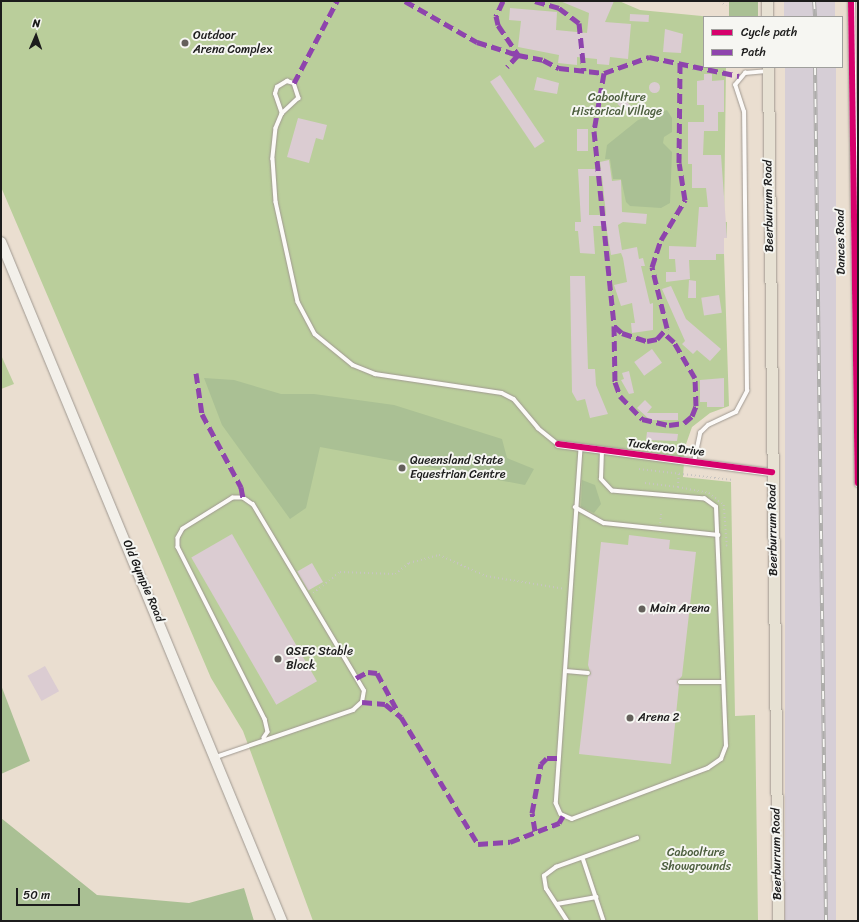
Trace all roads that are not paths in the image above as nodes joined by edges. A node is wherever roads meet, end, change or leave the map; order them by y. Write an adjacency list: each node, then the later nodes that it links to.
1 (767, 1): 4 (main road)
2 (846, 1): 5 (street, Dances Road)
3 (851, 1): 5 (street, Dances Road)
4 (767, 16)
5 (849, 23): 8 (street, Dances Road)
6 (768, 69): 13 (lane); 14 (main road, Beerburrum Road)
7 (282, 114): 7 (lane); 10 (lane)
8 (855, 197): 15 (street, Dances Road)
9 (1, 242): 23 (main road, Old Gympie Road)
10 (558, 444): 11 (street, Tuckeroo Drive)
11 (581, 449): 12 (street, Tuckeroo Drive); 16 (lane)
12 (602, 451): 13 (street, Tuckeroo Drive); 17 (lane)
13 (694, 463): 14 (street, Tuckeroo Drive)
14 (772, 472): 31 (main road, Beerburrum Road)
15 (858, 483)
16 (575, 507): 17 (lane); 18 (lane)
17 (718, 535): 21 (lane)
18 (566, 671): 19 (lane); 21 (lane)
19 (588, 673)
20 (680, 682): 21 (lane)
21 (722, 682)
22 (264, 738): 22 (lane); 23 (lane)
23 (215, 757): 28 (main road, Old Gympie Road)
24 (637, 838): 25 (lane)
25 (583, 858): 26 (lane); 27 (lane)
26 (596, 897): 27 (lane); 30 (lane)
27 (557, 904): 29 (lane)
28 (282, 921)
29 (567, 921)
30 (604, 921)
31 (778, 921)

